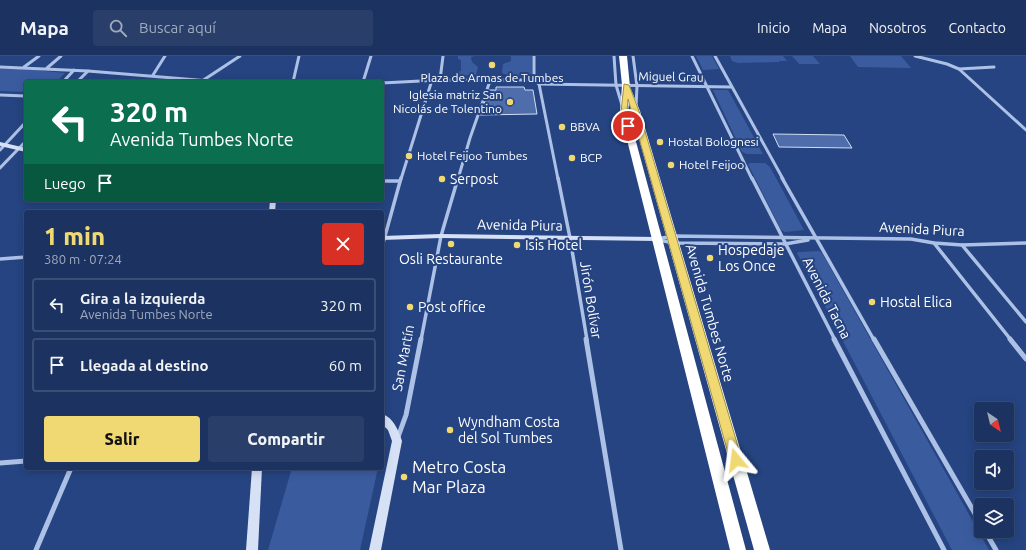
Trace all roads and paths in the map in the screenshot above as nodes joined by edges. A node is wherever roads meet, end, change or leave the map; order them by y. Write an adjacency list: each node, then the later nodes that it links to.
1 (39, 56): 16 (street)
2 (61, 56): 18 (street)
3 (165, 56): 22 (street)
4 (240, 56): 26 (street)
5 (299, 56): 27 (street)
6 (372, 56): 28 (street)
7 (443, 56): 30 (street)
8 (534, 56): 32 (street)
9 (614, 56): 35 (street)
10 (623, 56): 35 (highway, Avenida Tumbes Norte)
11 (633, 56): 35 (street)
12 (692, 56): 36 (street, Avenida Tacna)
13 (715, 56): 37 (street, Avenida Tacna)
14 (915, 56): 19 (street)
15 (0, 67): 16 (street)
16 (24, 67): 18 (street)
17 (994, 67): 19 (street)
18 (47, 68): 20 (street)
19 (959, 69): 42 (street)
20 (74, 70): 21 (street); 23 (street)
21 (88, 70): 22 (street); 24 (street)
22 (153, 75): 25 (street)
23 (65, 80)
24 (80, 80)
25 (194, 80)
26 (204, 80)
27 (293, 80)
28 (364, 80)
29 (432, 80): 30 (street); 33 (street); 47 (street)
30 (440, 80): 31 (street)
31 (490, 80): 32 (street); 49 (street, San Martín)
32 (534, 80): 34 (street)
33 (384, 83)
34 (539, 84): 35 (street, Miguel Grau); 52 (street, Jirón Bolívar)
35 (627, 85): 36 (street, Miguel Grau); 40 (highway, Avenida Tumbes Norte)
36 (707, 86): 37 (street, Miguel Grau); 50 (street, Avenida Tacna)
37 (732, 87): 55 (street, Avenida Tacna)
38 (0, 95): 39 (street)
39 (24, 96)
40 (630, 112): 53 (highway, Avenida Tumbes Norte); 54 (highway, Avenida Tumbes Norte)
41 (24, 124): 43 (street)
42 (1026, 130)
43 (2, 146): 44 (main road)
44 (23, 149): 45 (street)
45 (0, 168)
46 (384, 181): 47 (street)
47 (400, 181): 48 (street)
48 (384, 235)
49 (441, 236): 51 (main road, Avenida Piura); 52 (main road, Avenida Piura); 65 (street, San Martín)
50 (783, 237): 54 (street, Avenida Piura); 55 (street, Avenida Piura); 58 (street, Avenida Tacna)
51 (384, 238)
52 (570, 238): 53 (main road, Avenida Piura); 75 (street, Jirón Bolívar)
53 (657, 239): 54 (street, Avenida Piura); 54 (street, Avenida Piura); 76 (highway, Avenida Tumbes Norte)
54 (673, 239): 58 (street, Avenida Piura); 77 (highway, Avenida Tumbes Norte)
55 (816, 239): 56 (street, Avenida Piura); 58 (street, Avenida Piura); 70 (street, Avenida Tacna)
56 (934, 243): 59 (street, Avenida Piura); 63 (street)
57 (1026, 243): 59 (street, Avenida Piura)
58 (785, 244): 78 (street, Avenida Tacna)
59 (962, 245): 62 (street)
60 (24, 257): 61 (street)
61 (0, 259)
62 (1026, 322)
63 (1026, 359)
64 (384, 420): 65 (main road)
65 (396, 441): 74 (main road, San Martín)
66 (24, 460): 67 (street)
67 (0, 463)
68 (70, 470): 72 (street)
69 (257, 470): 73 (main road)
70 (974, 512)
71 (989, 538): 79 (street)
72 (36, 550)
73 (252, 550)
74 (374, 550)
75 (621, 550)
76 (738, 550)
77 (762, 550)
78 (944, 550)
79 (996, 550)

